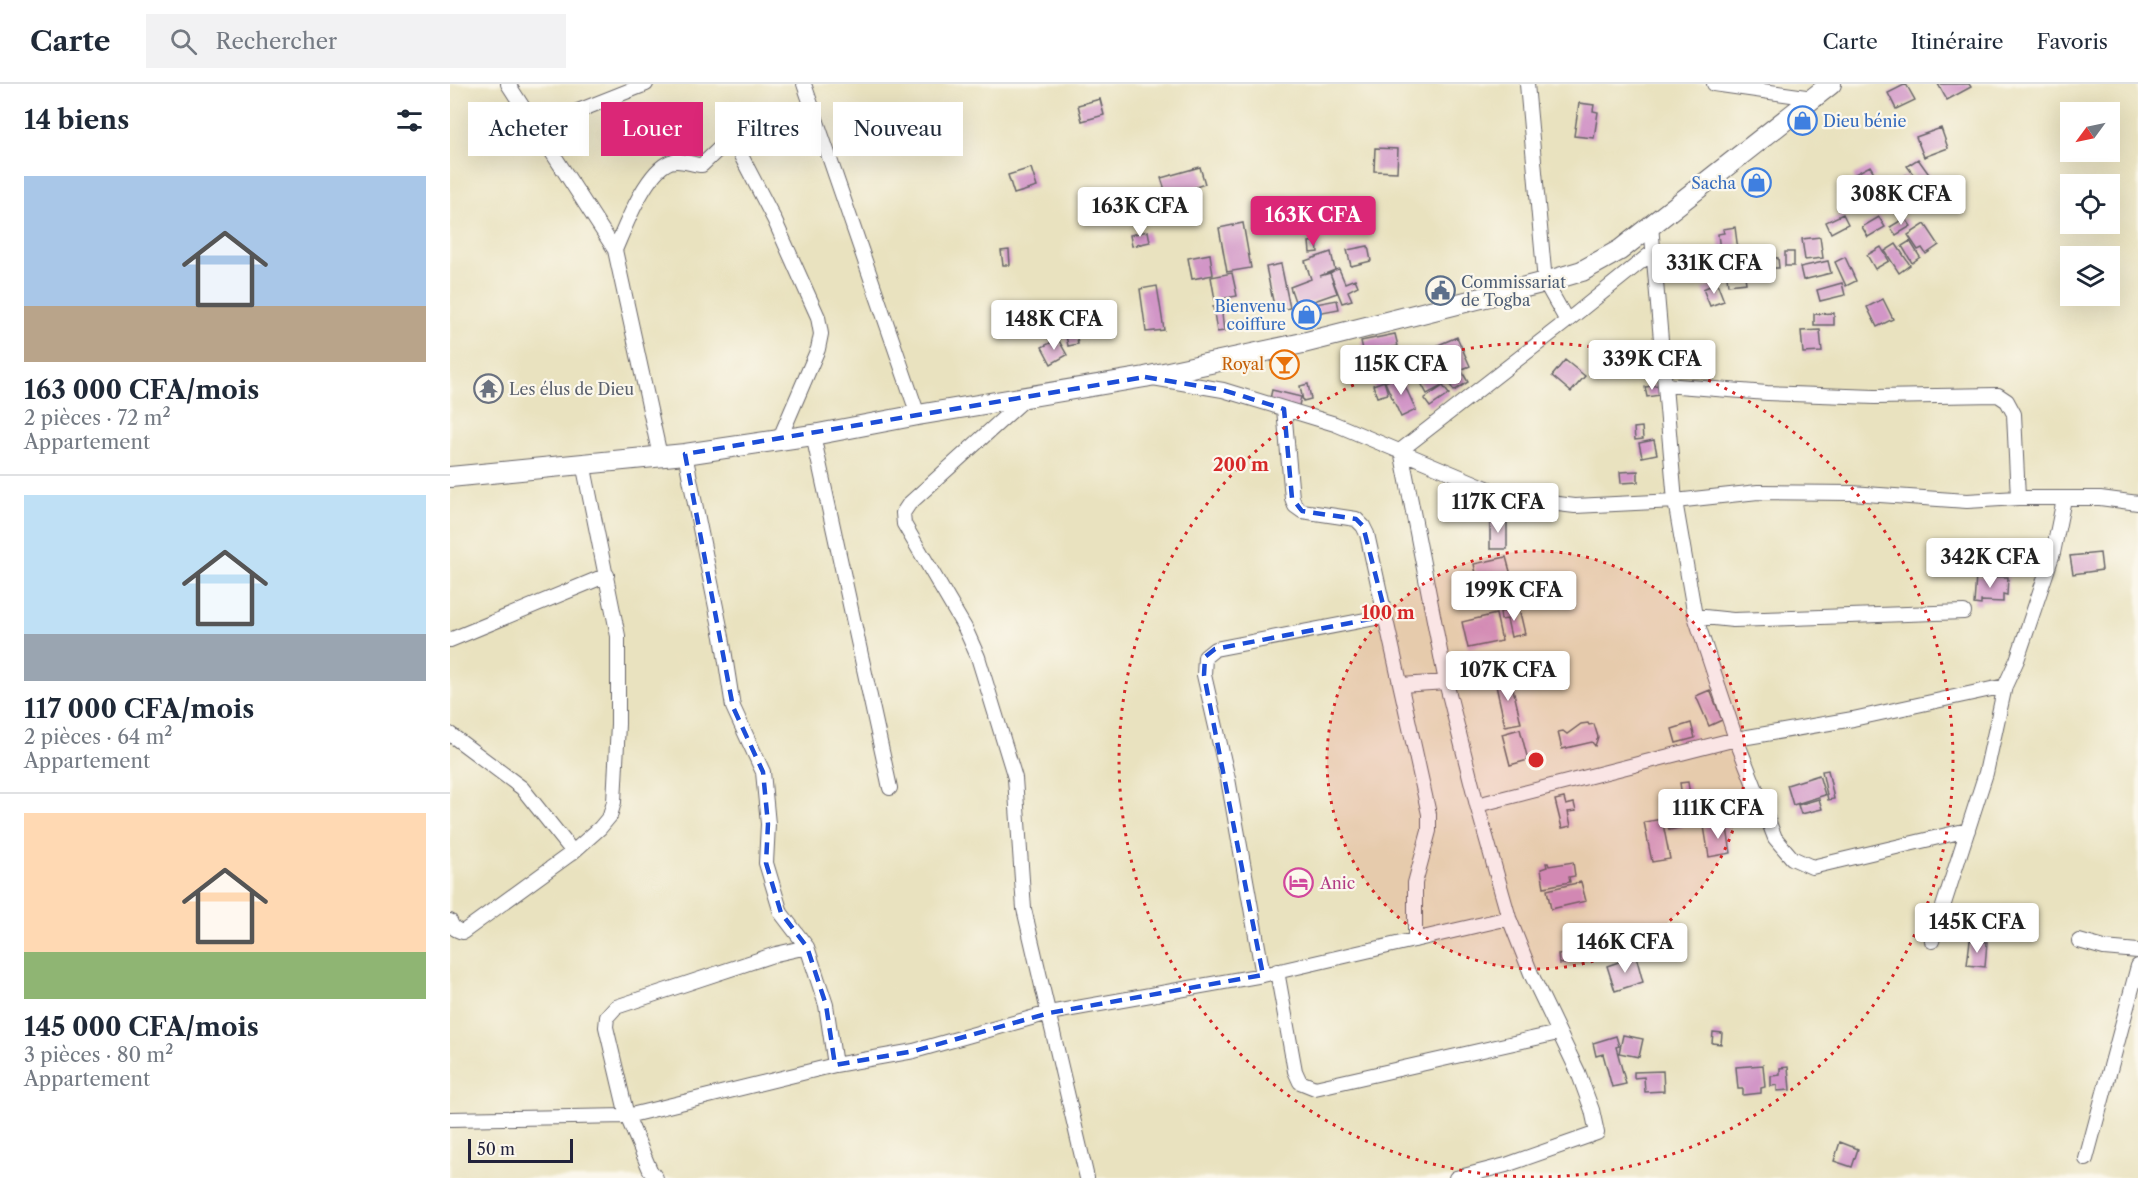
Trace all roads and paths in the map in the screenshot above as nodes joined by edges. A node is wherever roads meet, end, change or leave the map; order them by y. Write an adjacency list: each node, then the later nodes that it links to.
1 (508, 84): 9 (street)
2 (646, 84): 7 (street)
3 (804, 84): 21 (street)
4 (1527, 84): 15 (street)
5 (1714, 84): 8 (street)
6 (1831, 84): 8 (street)
7 (627, 88): 10 (street)
8 (1813, 98): 12 (street)
9 (519, 102)
10 (589, 105)
11 (553, 156): 13 (street)
12 (1652, 225): 14 (street); 15 (street)
13 (615, 250): 23 (street); 26 (street)
14 (1654, 250): 16 (street); 18 (street)
15 (1545, 282): 16 (street); 17 (street)
16 (1567, 321): 24 (street)
17 (1145, 377): 19 (street); 20 (street)
18 (1665, 385): 29 (street); 31 (street)
19 (1026, 398): 21 (street); 57 (street)
20 (1284, 409): 24 (street); 35 (street)
21 (918, 415): 22 (street)
22 (813, 435): 23 (street); 43 (street)
23 (779, 440): 25 (street)
24 (1401, 450): 31 (street); 38 (street)
25 (685, 454): 26 (street); 52 (street)
26 (660, 456): 27 (street)
27 (583, 463): 28 (street); 33 (street)
28 (450, 477)
29 (2018, 498): 30 (street); 31 (street)
30 (2064, 500): 32 (street); 40 (street)
31 (1675, 501): 36 (street)
32 (2138, 503)
33 (607, 575): 37 (street); 46 (street)
34 (1964, 612): 36 (street)
35 (1386, 616): 39 (street); 56 (street)
36 (1695, 616): 42 (street)
37 (450, 640)
38 (1446, 682): 39 (street); 44 (street)
39 (1401, 685): 49 (street)
40 (2005, 686): 42 (street); 45 (street)
41 (451, 736): 46 (street)
42 (1736, 739): 44 (street); 45 (street)
43 (890, 789)
44 (1477, 806): 47 (street)
45 (1968, 830): 50 (street)
46 (573, 852): 48 (street)
47 (1509, 918): 49 (street); 58 (street)
48 (450, 921)
49 (1415, 940): 55 (street)
50 (1932, 941)
51 (2079, 941): 53 (street)
52 (807, 947): 59 (street); 60 (street)
53 (2138, 951)
54 (2138, 966): 62 (street)
55 (1277, 972): 56 (street); 58 (street)
56 (1263, 975): 57 (street)
57 (1049, 1013): 59 (street); 64 (street)
58 (1558, 1033): 65 (street)
59 (835, 1065): 60 (street)
60 (627, 1116): 61 (street); 63 (street)
61 (450, 1119)
62 (2086, 1159)
63 (656, 1178)
64 (1087, 1178)
65 (1456, 1178)

